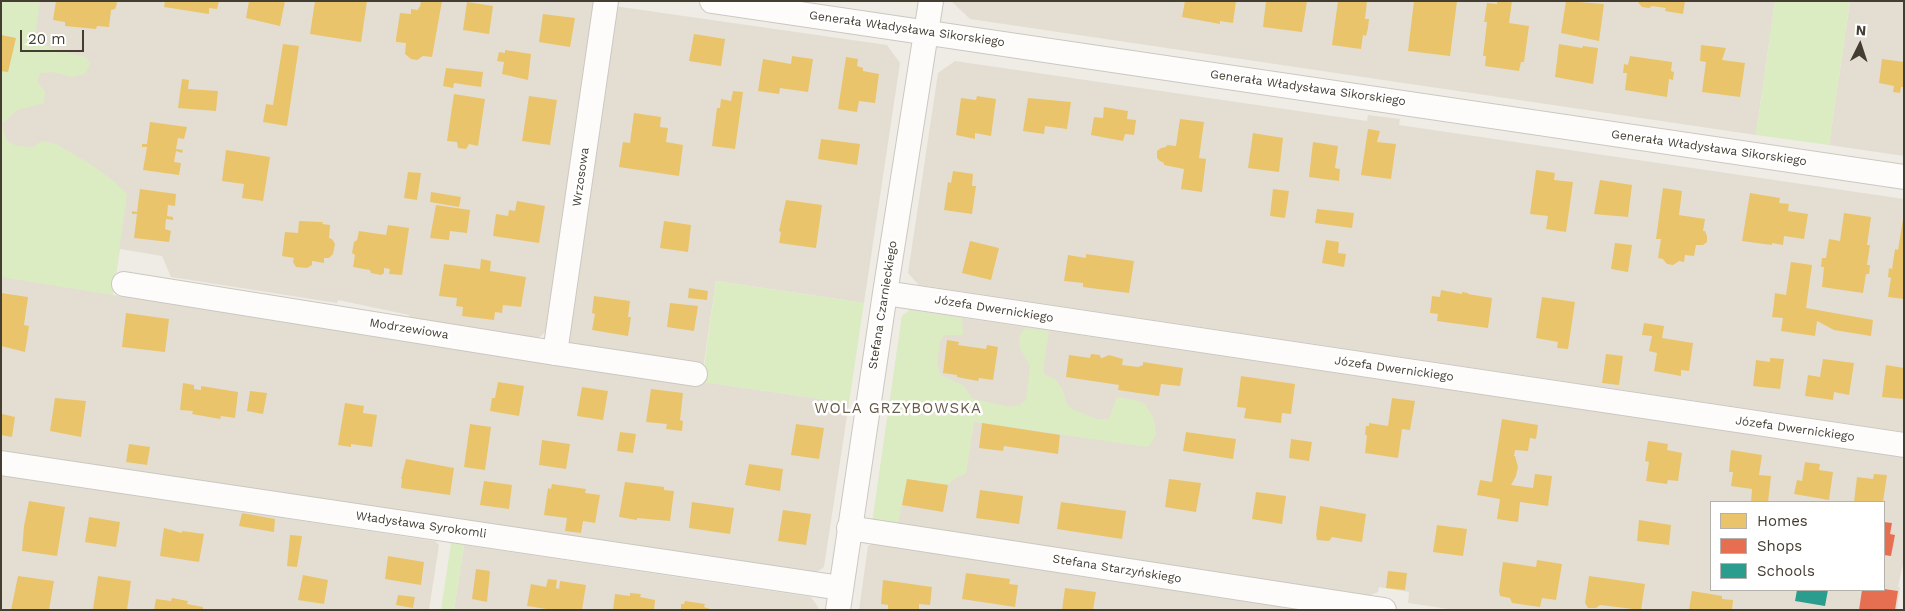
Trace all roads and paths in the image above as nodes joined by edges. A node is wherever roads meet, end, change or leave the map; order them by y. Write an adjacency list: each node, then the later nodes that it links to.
1 (606, 1): 8 (street, Wrzosowa)
2 (712, 1): 4 (street, Generała Władysława Sikorskiego)
3 (931, 1): 4 (street, Stefana Czarnieckiego)
4 (927, 32): 5 (street, Generała Władysława Sikorskiego); 7 (street, Stefana Czarnieckiego)
5 (1904, 177)
6 (124, 284): 8 (street, Modrzewiowa)
7 (885, 293): 10 (street, Józefa Dwernickiego); 12 (street, Stefana Czarnieckiego)
8 (555, 353): 9 (street, Modrzewiowa)
9 (695, 374)
10 (1904, 445)
11 (1, 463): 13 (street, Władysława Syrokomli)
12 (849, 528): 13 (street, Stefana Czarnieckiego); 14 (street, Stefana Starzyńskiego)
13 (839, 599)
14 (1384, 610)

